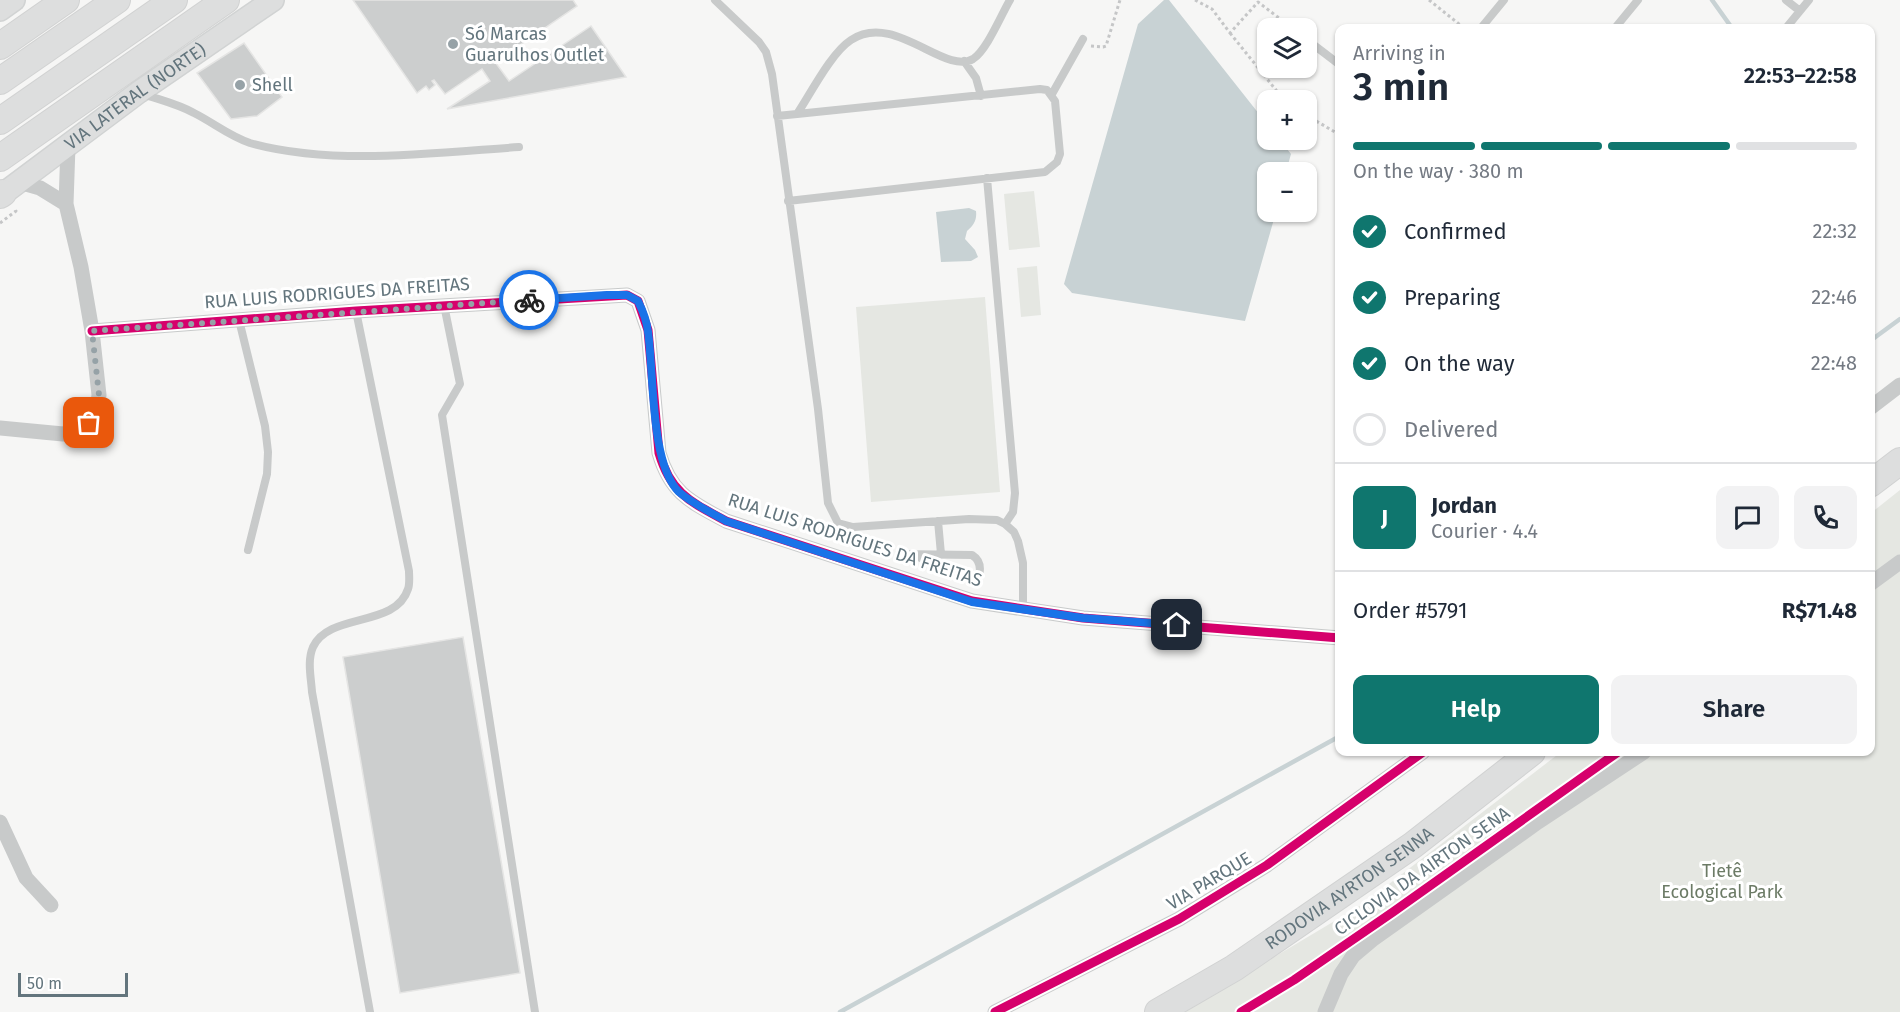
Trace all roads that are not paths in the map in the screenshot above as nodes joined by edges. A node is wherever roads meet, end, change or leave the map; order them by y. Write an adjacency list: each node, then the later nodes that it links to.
1 (14, 0): 13 (main road)
2 (66, 0): 19 (highway)
3 (117, 0): 23 (highway)
4 (174, 0): 29 (highway)
5 (226, 0): 32 (highway)
6 (273, 0): 24 (main road, VIA LATERAL (NORTE))
7 (715, 0): 28 (lane)
8 (1010, 0): 22 (lane)
9 (1504, 0): 15 (lane)
10 (1638, 0): 16 (lane)
11 (1786, 0): 14 (lane)
12 (1809, 0): 14 (lane)
13 (0, 10)
14 (1800, 11): 17 (lane)
15 (1484, 24)
16 (1618, 24)
17 (1789, 24)
18 (1082, 41): 25 (lane)
19 (0, 46)
20 (1317, 47): 21 (lane)
21 (1335, 60)
22 (964, 61): 26 (lane); 27 (lane)
23 (0, 81)
24 (139, 92): 30 (main road, VIA LATERAL (NORTE)); 31 (lane)
25 (1052, 94): 26 (lane); 33 (lane)
26 (981, 96): 27 (lane)
27 (797, 114): 28 (lane)
28 (777, 116): 35 (lane)
29 (0, 121)
30 (68, 146): 34 (main road, VIA LATERAL (NORTE)); 36 (street)
31 (519, 147)
32 (0, 158)
33 (987, 178): 35 (lane); 47 (lane)
34 (6, 192): 36 (street)
35 (788, 201): 46 (lane)
36 (66, 204): 40 (street)
37 (444, 305): 38 (street, RUA LUIS RODRIGUES DA FREITAS); 54 (street, RUA LUIS RODRIGUES DA FREITAS); 62 (lane)
38 (356, 311): 39 (street, RUA LUIS RODRIGUES DA FREITAS); 61 (lane)
39 (239, 320): 40 (street, RUA LUIS RODRIGUES DA FREITAS); 48 (lane)
40 (92, 331): 43 (street)
41 (1900, 385): 42 (street)
42 (1875, 404)
43 (0, 428)
44 (1900, 461): 45 (highway)
45 (1875, 480)
46 (938, 521): 47 (lane); 50 (lane)
47 (1005, 524): 54 (lane)
48 (248, 550)
49 (898, 554): 51 (lane)
50 (941, 554): 51 (lane); 51 (lane)
51 (915, 555)
52 (1900, 562): 53 (street)
53 (1875, 580)
54 (1023, 610): 55 (street, RUA LUIS RODRIGUES DA FREITAS)
55 (1335, 638)
56 (1418, 756): 63 (street, VIA PARQUE)
57 (1527, 756): 64 (highway, RODOVIA AYRTON SENNA)
58 (1638, 756): 65 (street)
59 (0, 822): 60 (street)
60 (51, 905)
61 (370, 1012)
62 (535, 1012)
63 (995, 1012)
64 (1158, 1012)
65 (1325, 1012)

